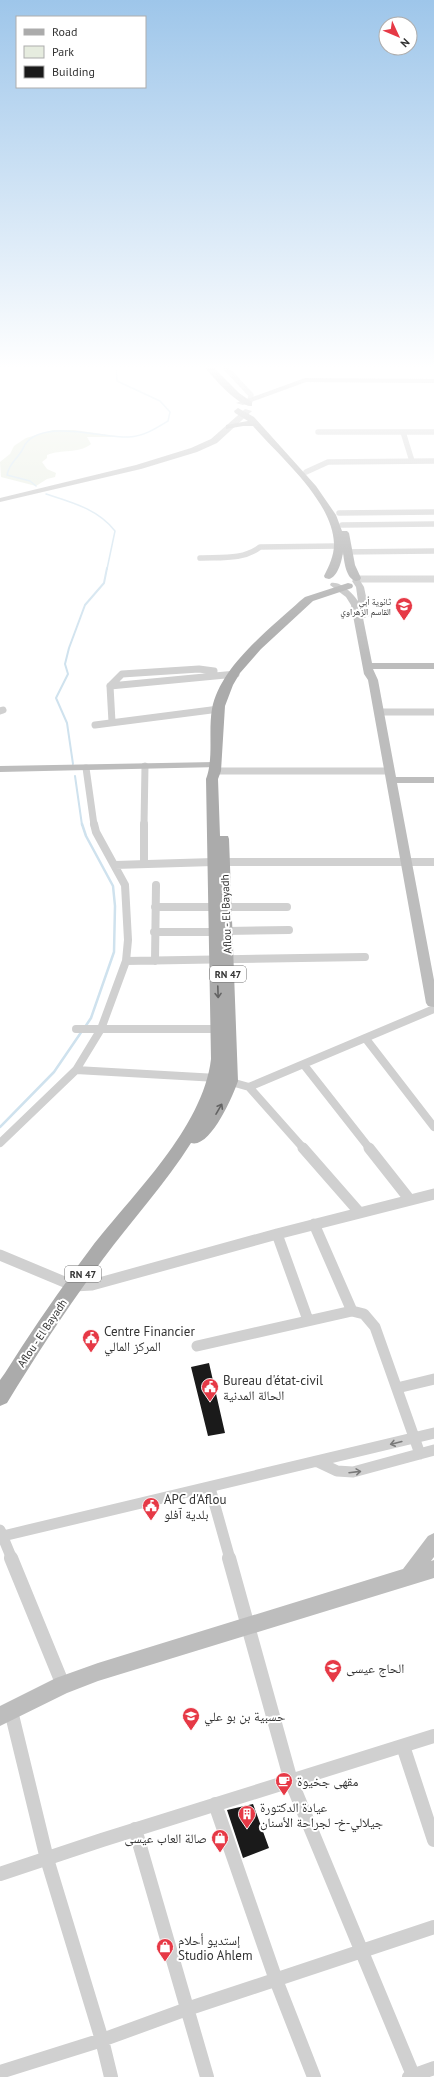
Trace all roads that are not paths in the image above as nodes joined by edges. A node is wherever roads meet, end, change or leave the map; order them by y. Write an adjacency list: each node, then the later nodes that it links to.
1 (138, 463): 7 (street)
2 (152, 463): 8 (street)
3 (290, 463): 13 (main road)
4 (298, 463): 6 (main road)
5 (326, 463): 6 (street)
6 (306, 472): 10 (main road)
7 (0, 497)
8 (0, 500)
9 (434, 512): 10 (street)
10 (339, 513): 12 (main road)
11 (434, 524): 12 (street)
12 (342, 525): 15 (main road)
13 (337, 549): 15 (street); 16 (street); 18 (main road)
14 (434, 551): 15 (street)
15 (347, 552): 18 (main road)
16 (200, 558)
17 (434, 579): 18 (street)
18 (343, 581): 19 (main road, Aflou - El Bayadh / RN 47); 19 (main road); 21 (street); 21 (street)
19 (309, 599): 23 (main road, Aflou - El Bayadh / RN 47)
20 (434, 666): 21 (street)
21 (372, 672): 22 (street); 25 (street)
22 (434, 672)
23 (231, 674): 24 (main road, Aflou - El Bayadh / RN 47); 27 (street)
24 (219, 709): 27 (street); 31 (main road, Aflou - El Bayadh / RN 47)
25 (379, 712): 26 (street); 33 (street)
26 (434, 712)
27 (112, 722): 28 (street)
28 (95, 725)
29 (144, 766): 30 (street); 31 (street); 39 (street)
30 (86, 768): 32 (street); 38 (street)
31 (215, 768): 33 (street); 35 (main road, Aflou - El Bayadh / RN 47)
32 (0, 769)
33 (391, 776): 34 (street); 37 (street)
34 (434, 780)
35 (218, 862): 37 (street); 39 (street); 43 (main road, Aflou - El Bayadh / RN 47)
36 (434, 862): 37 (street)
37 (408, 863): 49 (street)
38 (115, 864): 39 (street); 51 (street)
39 (144, 864)
40 (156, 884): 42 (street)
41 (287, 906): 43 (street)
42 (155, 907): 43 (street); 45 (street)
43 (220, 907): 46 (main road, Aflou - El Bayadh / RN 47)
44 (289, 930): 46 (street)
45 (154, 932): 46 (street); 50 (street)
46 (221, 932): 48 (main road, Aflou - El Bayadh / RN 47)
47 (365, 957): 48 (street)
48 (222, 959): 50 (street); 57 (main road, Aflou - El Bayadh / RN 47, one-way to 57); 61 (main road, Aflou - El Bayadh / RN 47)
49 (430, 959): 52 (street)
50 (155, 961): 51 (street)
51 (126, 962): 56 (street)
52 (427, 972): 53 (street); 54 (street)
53 (434, 983)
54 (434, 1007): 58 (street)
55 (76, 1029): 56 (street)
56 (98, 1029): 57 (street); 60 (street)
57 (219, 1029): 61 (main road, Aflou - El Bayadh / RN 47)
58 (366, 1039): 59 (street); 63 (street)
59 (304, 1065): 62 (street); 66 (street)
60 (76, 1070): 61 (street); 64 (street)
61 (223, 1080): 62 (street); 71 (main road, Aflou - El Bayadh / RN 47)
62 (249, 1087): 67 (street)
63 (434, 1127)
64 (0, 1143)
65 (434, 1194): 66 (street)
66 (410, 1200): 67 (street)
67 (359, 1212): 68 (street)
68 (314, 1224): 69 (street); 72 (street)
69 (277, 1234): 71 (street); 73 (street)
70 (0, 1255): 71 (street)
71 (74, 1286): 77 (main road, Aflou - El Bayadh / RN 47)
72 (352, 1310): 73 (street); 76 (street)
73 (308, 1320): 74 (street)
74 (197, 1346)
75 (434, 1379): 76 (street)
76 (397, 1388): 79 (street)
77 (0, 1397)
78 (434, 1433): 79 (street)
79 (415, 1438): 81 (street); 82 (street, one-way to 82)
80 (434, 1450): 81 (street)
81 (420, 1454): 82 (street, one-way to 81)
82 (318, 1462): 83 (street)
83 (210, 1488): 84 (street); 88 (street)
84 (1, 1533): 89 (street)
85 (434, 1542): 87 (street)
86 (434, 1569): 87 (street)
87 (410, 1575): 88 (street)
88 (249, 1626): 89 (street); 93 (street)
89 (63, 1685): 90 (street)
90 (5, 1714): 97 (street)
91 (434, 1736): 92 (street)
92 (403, 1746): 93 (street); 96 (street)
93 (290, 1781): 94 (street); 100 (street)
94 (216, 1804): 95 (street); 101 (street)
95 (135, 1829): 97 (street); 102 (street)
96 (434, 1840)
97 (47, 1859): 98 (street); 103 (street)
98 (0, 1874)
99 (434, 1926): 100 (street)
100 (362, 1952): 101 (street); 106 (street)
101 (276, 1980): 102 (street); 109 (street)
102 (187, 2009): 103 (street); 108 (street)
103 (102, 2040): 105 (street); 107 (street)
104 (434, 2069): 106 (street)
105 (0, 2072)
106 (411, 2076)
107 (111, 2077)
108 (207, 2077)
109 (314, 2077)

